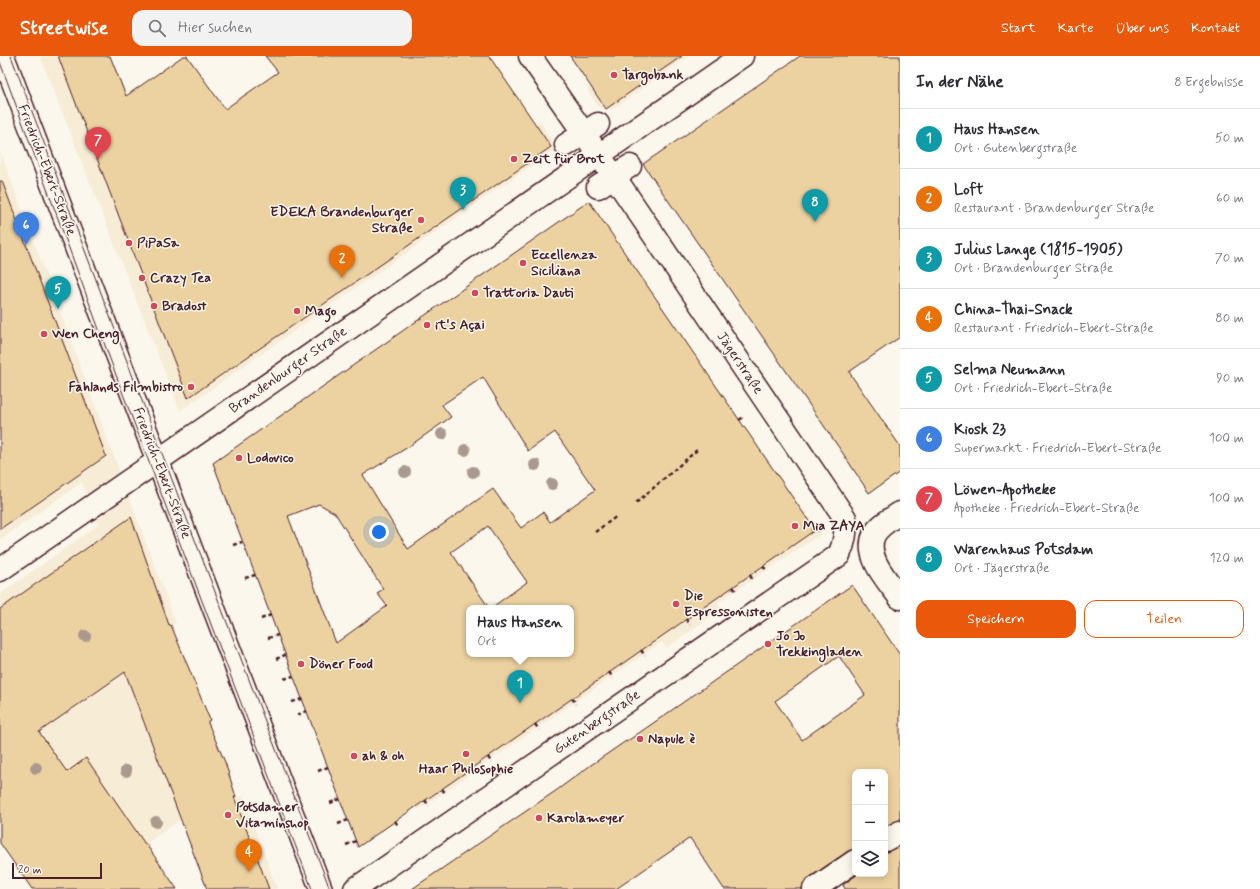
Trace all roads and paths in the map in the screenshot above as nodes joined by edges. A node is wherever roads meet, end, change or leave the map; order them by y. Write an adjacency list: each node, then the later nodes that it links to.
1 (3, 56): 9 (street, Friedrich-Ebert-Straße)
2 (530, 56): 5 (street, Jägerstraße)
3 (742, 56): 5 (street, Brandenburger Straße)
4 (599, 155): 5 (street, Jägerstraße)
5 (600, 158): 9 (street, Brandenburger Straße); 16 (street, Jägerstraße)
6 (744, 417): 7 (path)
7 (739, 420)
8 (697, 450): 10 (path)
9 (158, 461): 18 (street, Brandenburger Straße); 68 (street, Friedrich-Ebert-Straße)
10 (636, 503)
11 (617, 516): 13 (path)
12 (891, 518): 26 (street)
13 (595, 532)
14 (242, 542): 15 (path)
15 (233, 545)
16 (839, 554): 69 (street, Gutenbergstraße)
17 (763, 566): 19 (path)
18 (0, 570)
19 (767, 571)
20 (255, 575): 22 (path)
21 (750, 576): 23 (path)
22 (245, 578)
23 (753, 581)
24 (733, 587): 25 (path)
25 (737, 592)
26 (900, 598)
27 (270, 615): 28 (path)
28 (261, 619)
29 (686, 619): 30 (path)
30 (690, 625)
31 (278, 634): 32 (path)
32 (268, 638)
33 (641, 650): 35 (path)
34 (286, 655): 36 (path)
35 (645, 656)
36 (276, 659)
37 (609, 672): 39 (path)
38 (293, 676): 40 (path)
39 (613, 678)
40 (284, 679)
41 (572, 698): 44 (path)
42 (302, 699): 43 (path)
43 (292, 702)
44 (576, 704)
45 (307, 711): 46 (path)
46 (297, 715)
47 (534, 724): 48 (path)
48 (539, 730)
49 (488, 757): 50 (path)
50 (492, 763)
51 (328, 767): 52 (path)
52 (318, 771)
53 (442, 789): 54 (path)
54 (446, 794)
55 (340, 799): 57 (path)
56 (425, 800): 58 (path)
57 (330, 803)
58 (430, 806)
59 (348, 820): 61 (path)
60 (395, 821): 62 (path)
61 (338, 824)
62 (399, 827)
63 (900, 832): 64 (street)
64 (888, 838)
65 (356, 841): 66 (path)
66 (346, 845)
67 (852, 863): 70 (street)
68 (321, 889)
69 (355, 889)
70 (814, 889)

